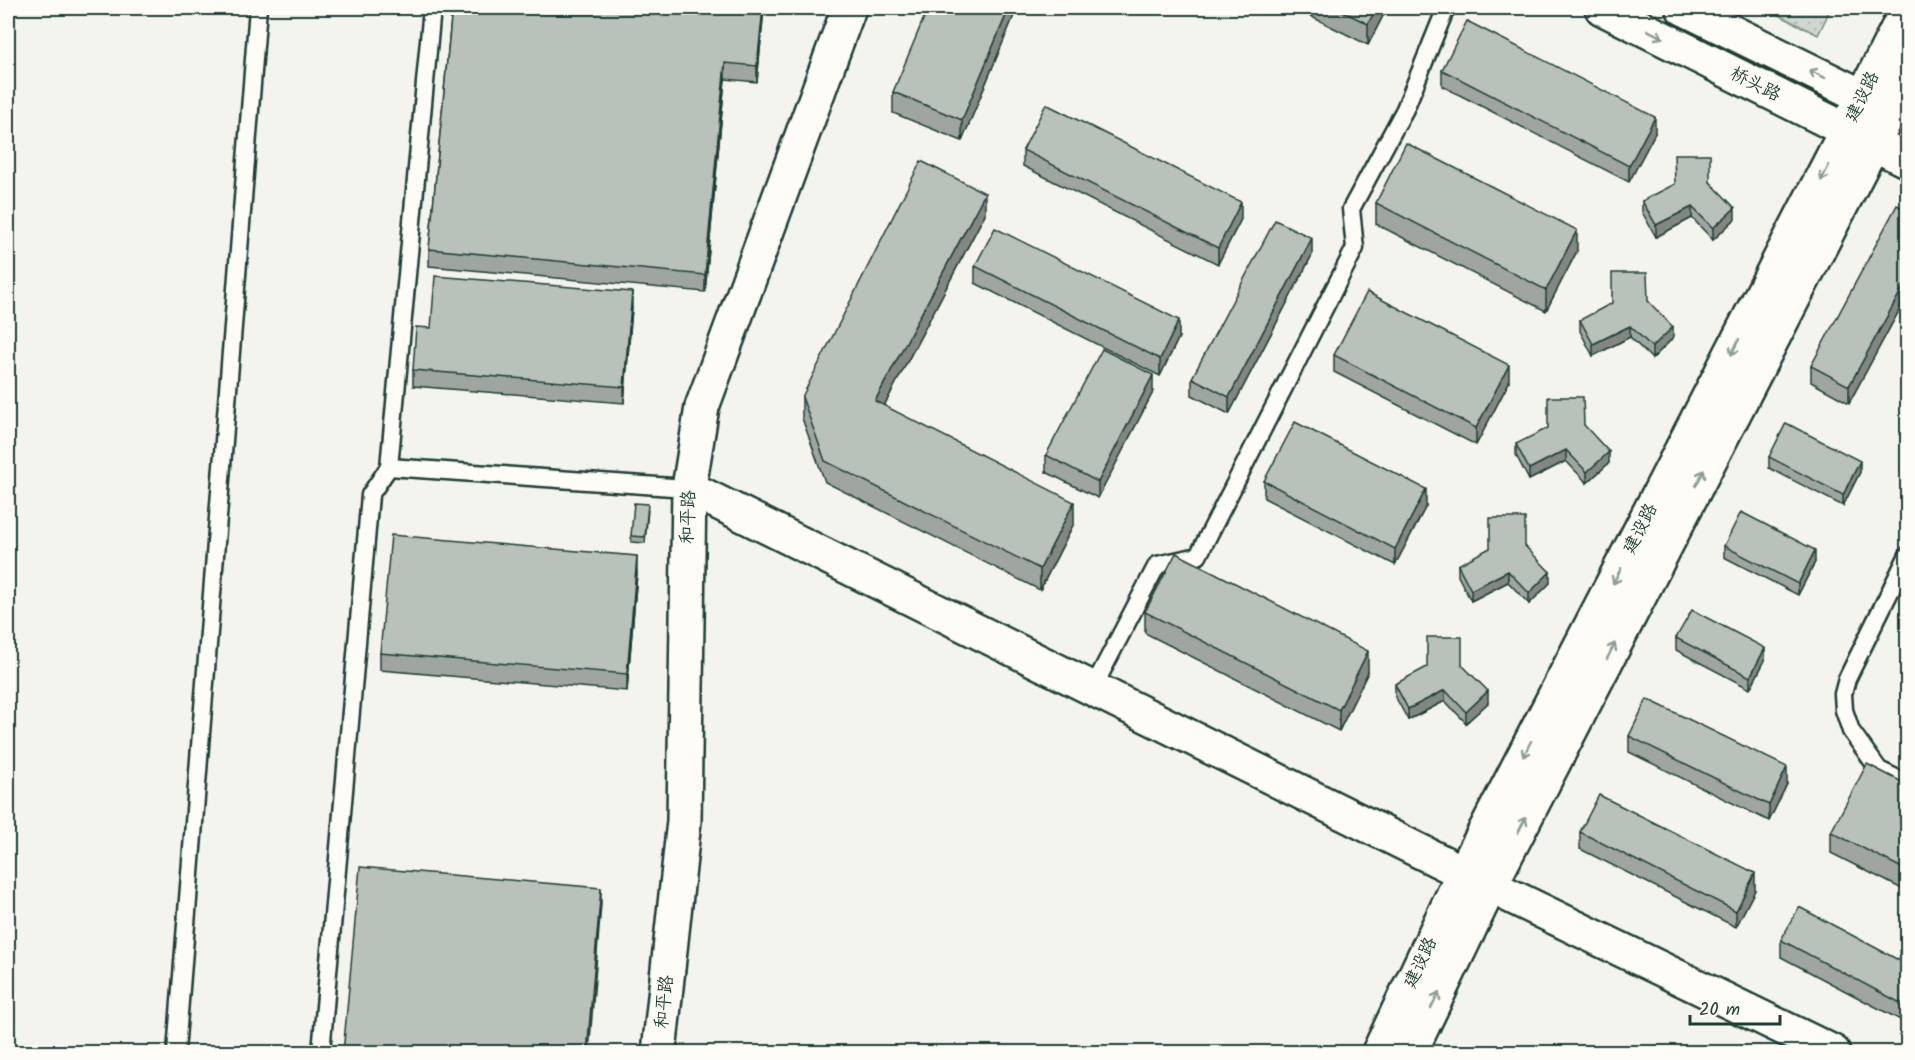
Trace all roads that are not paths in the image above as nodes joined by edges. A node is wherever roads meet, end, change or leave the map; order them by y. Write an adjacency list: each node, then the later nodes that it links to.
1 (258, 8): 18 (lane)
2 (432, 8): 12 (lane)
3 (849, 8): 13 (street, 和平路)
4 (1446, 8): 15 (lane)
5 (1602, 8): 10 (street, 桥头路, one-way to 10)
6 (1683, 8): 9 (street, 桥头路, one-way to 6)
7 (1908, 9): 9 (street, 建设路)
8 (1908, 76): 9 (street, 建设路)
9 (1887, 109): 10 (street, 建设路)
10 (1859, 138): 11 (street, 桥头路); 17 (street, 建设路)
11 (1908, 161)
12 (389, 467): 13 (lane); 19 (lane)
13 (680, 488): 15 (street); 20 (street, 和平路)
14 (1908, 555): 16 (lane)
15 (1093, 688): 17 (street)
16 (1908, 784)
17 (1477, 879): 21 (street, 建设路); 22 (street, 建设路, one-way to 17); 23 (street)
18 (176, 1053)
19 (321, 1053)
20 (659, 1053)
21 (1379, 1053)
22 (1410, 1053)
23 (1833, 1053)

